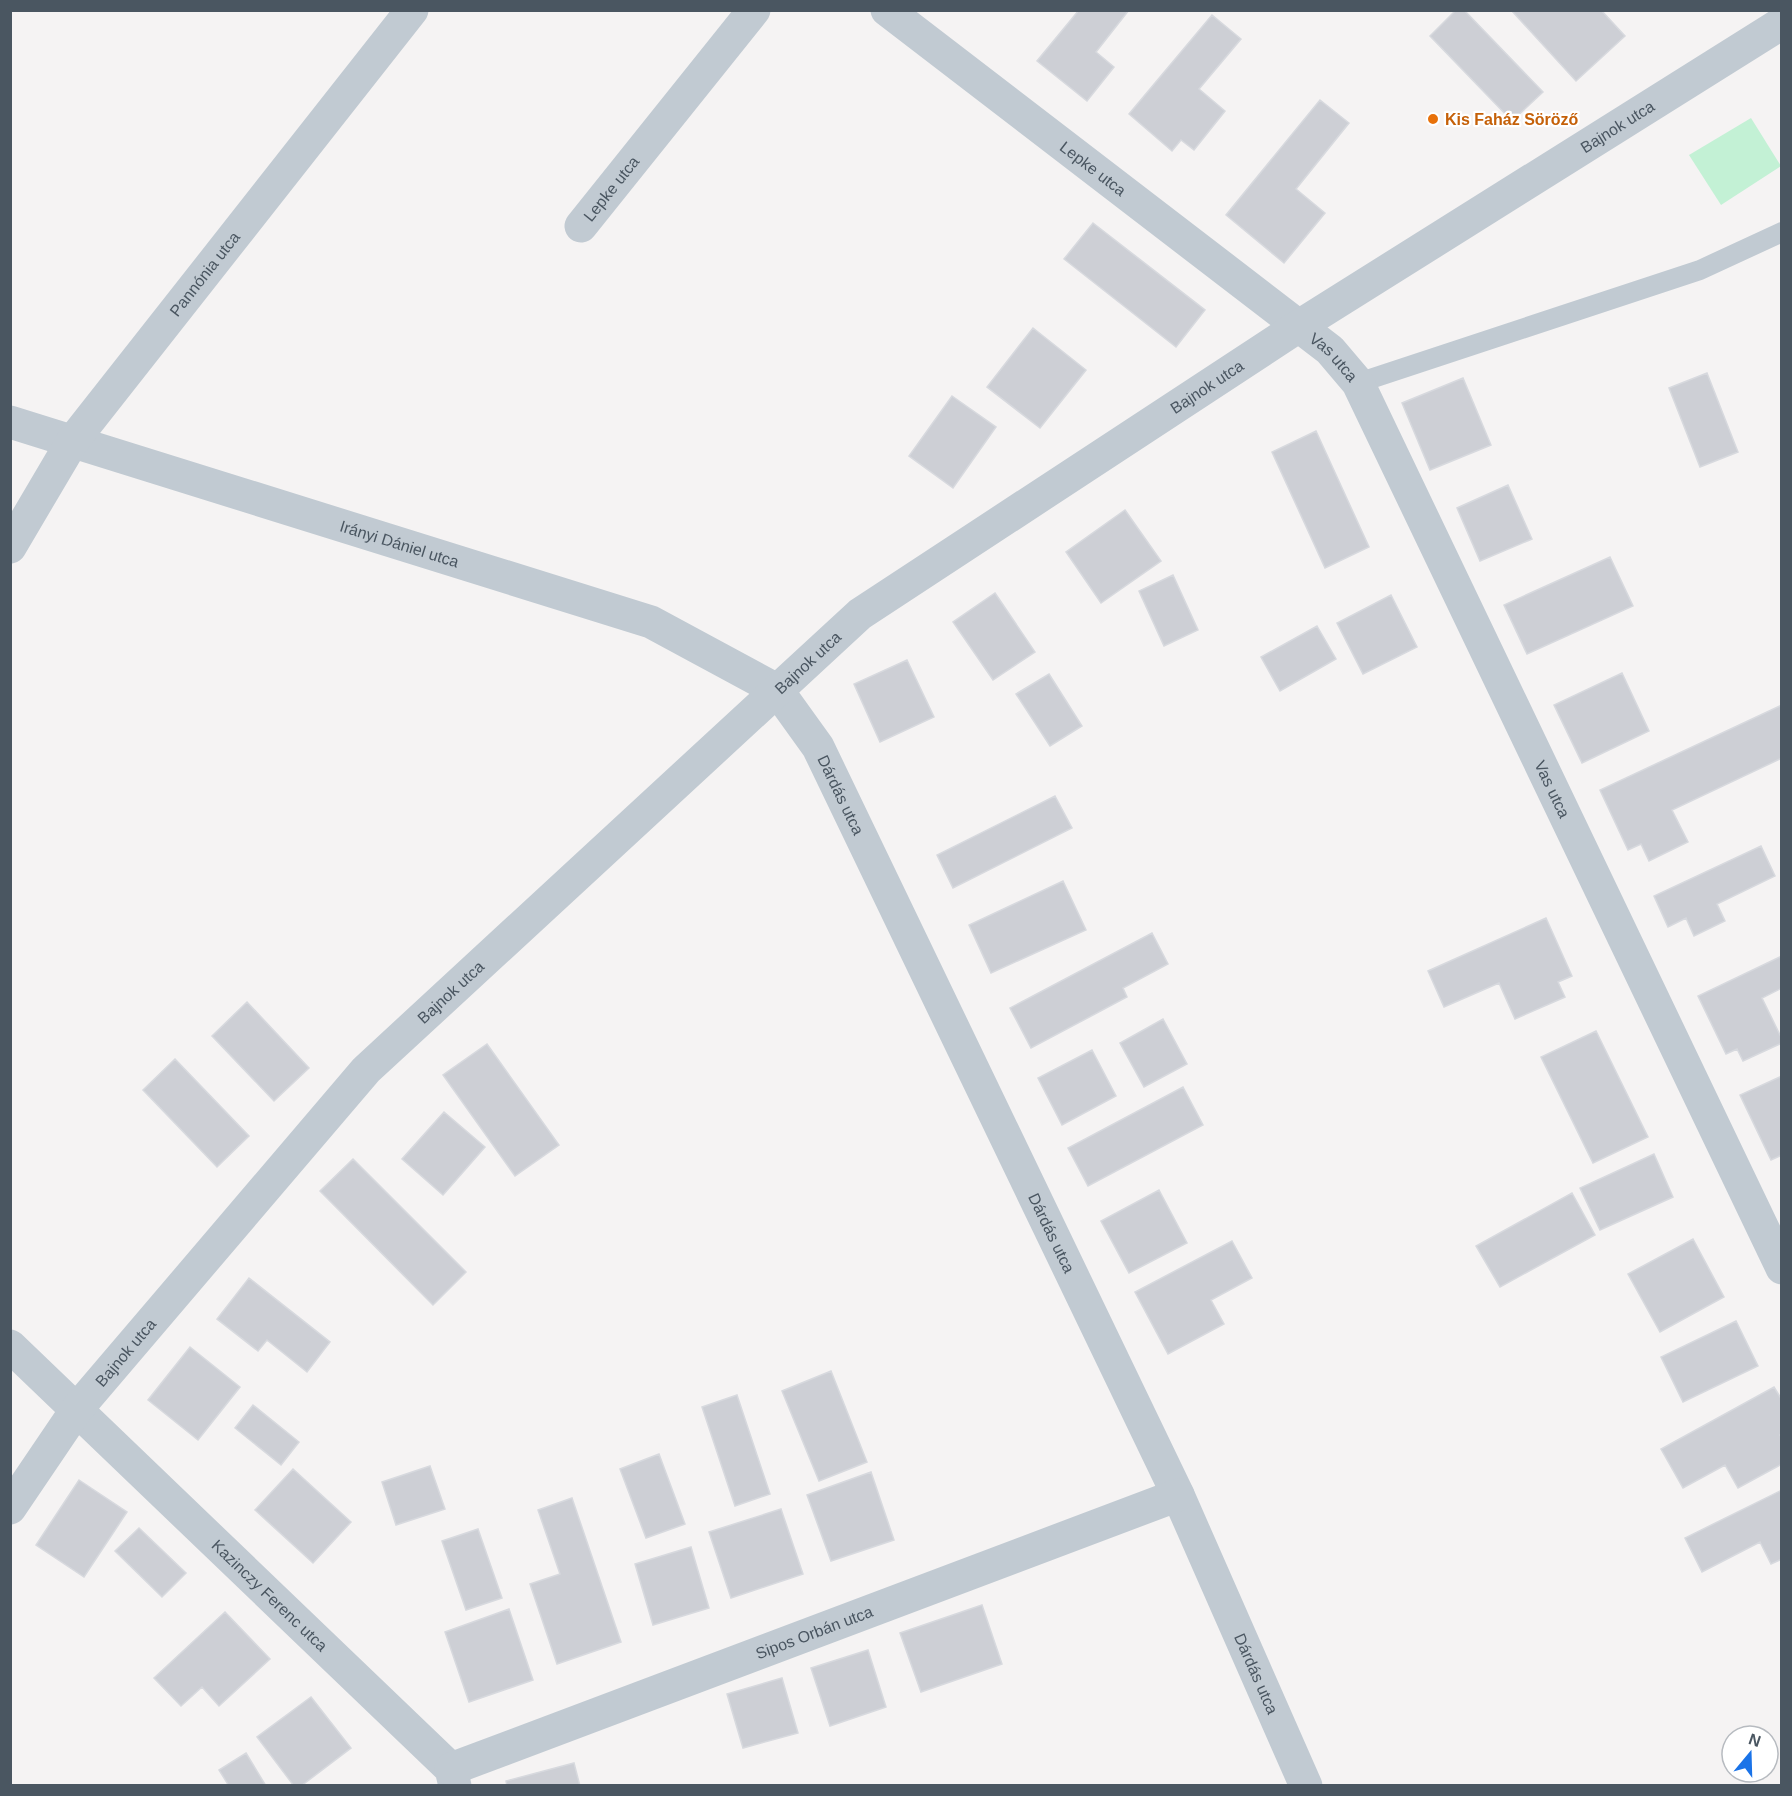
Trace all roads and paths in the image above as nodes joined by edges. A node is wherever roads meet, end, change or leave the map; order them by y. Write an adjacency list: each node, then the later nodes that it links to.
1 (412, 10): 10 (street, Pannónia utca)
2 (754, 10): 5 (street, Lepke utca)
3 (887, 10): 7 (street, Lepke utca)
4 (1782, 23): 7 (street, Bajnok utca)
5 (581, 226)
6 (1782, 231): 8 (lane)
7 (1299, 326): 8 (street, Vas utca); 12 (street, Bajnok utca)
8 (1358, 383): 13 (street, Vas utca)
9 (10, 422): 10 (street, Irányi Dániel utca)
10 (72, 442): 11 (street, Pannónia utca); 12 (street, Irányi Dániel utca)
11 (10, 547)
12 (777, 690): 15 (street, Bajnok utca); 16 (street, Dárdás utca)
13 (1782, 1268)
14 (10, 1346): 15 (street, Kazinczy Ferenc utca)
15 (77, 1409): 17 (street, Bajnok utca); 18 (street, Kazinczy Ferenc utca)
16 (1178, 1495): 18 (street, Sipos Orbán utca); 19 (street, Dárdás utca)
17 (10, 1509)
18 (453, 1777)
19 (1306, 1785)

